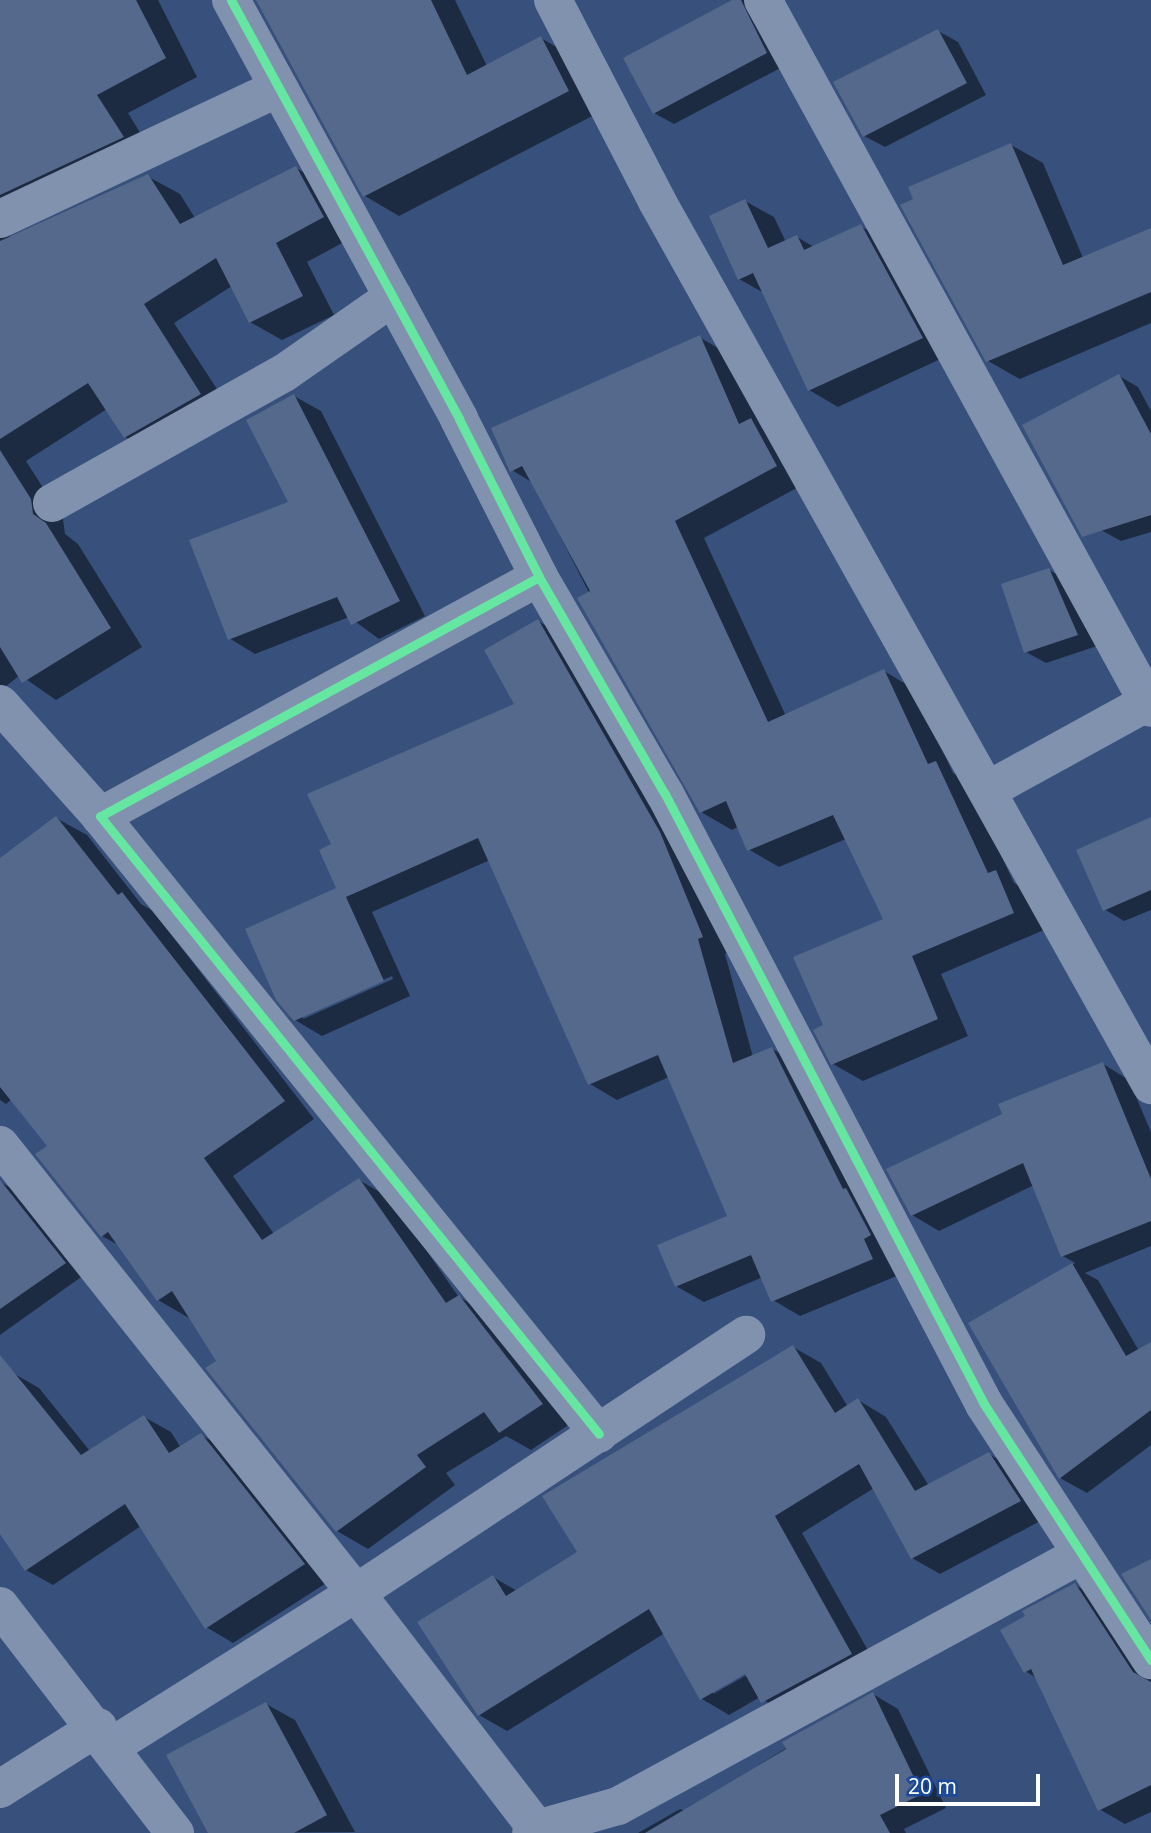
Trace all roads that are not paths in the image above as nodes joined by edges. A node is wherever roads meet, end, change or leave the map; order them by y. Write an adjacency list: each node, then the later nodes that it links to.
1 (231, 0): 4 (street)
2 (553, 0): 11 (street)
3 (763, 0): 10 (street)
4 (279, 88): 5 (street); 6 (street)
5 (0, 219)
6 (393, 297): 7 (street); 8 (street)
7 (52, 503)
8 (539, 577): 12 (street); 17 (street)
9 (0, 704): 12 (street)
10 (1149, 705): 11 (street)
11 (988, 790): 13 (street)
12 (100, 816): 16 (street)
13 (1151, 1085)
14 (0, 1145): 18 (street)
15 (746, 1335): 16 (street)
16 (599, 1434): 18 (street)
17 (1080, 1555): 20 (street); 23 (street)
18 (356, 1593): 21 (street); 23 (street)
19 (0, 1606): 21 (street)
20 (1151, 1660)
21 (105, 1736): 22 (street); 24 (street)
22 (0, 1789)
23 (534, 1831)
24 (175, 1833)

